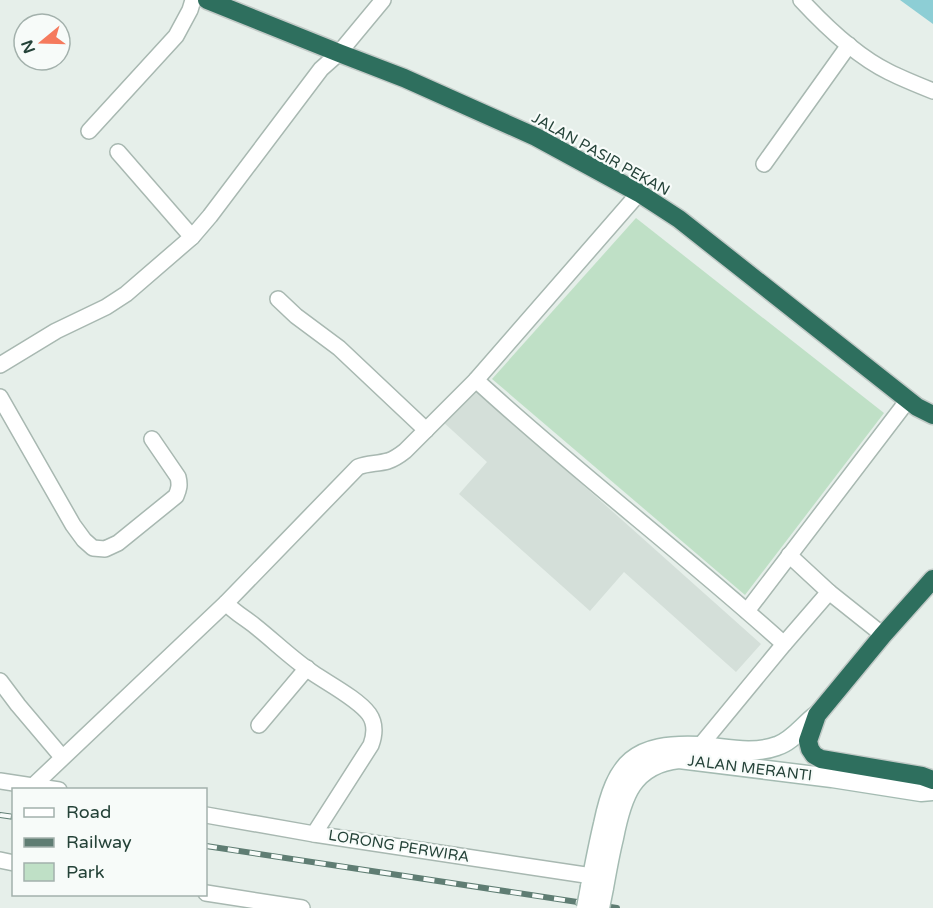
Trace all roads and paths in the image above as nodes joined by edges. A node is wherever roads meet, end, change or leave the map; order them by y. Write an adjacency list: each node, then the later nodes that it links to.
1 (193, 0): 8 (street)
2 (383, 0): 6 (street)
3 (801, 0): 5 (street)
4 (218, 2): 6 (highway, JALAN PASIR PEKAN)
5 (849, 45): 7 (street); 10 (street)
6 (339, 53): 11 (highway, JALAN PASIR PEKAN); 12 (street)
7 (933, 91)
8 (89, 131)
9 (118, 152): 12 (street)
10 (764, 164)
11 (639, 193): 15 (street); 17 (highway, JALAN PASIR PEKAN)
12 (192, 237): 14 (street)
13 (278, 299): 19 (street)
14 (0, 365)
15 (476, 380): 19 (street); 25 (street)
16 (0, 397): 20 (street)
17 (920, 407): 18 (highway, JALAN PASIR PEKAN); 21 (street)
18 (933, 427)
19 (426, 430): 24 (street)
20 (152, 439)
21 (789, 555): 23 (street); 25 (street)
22 (932, 583): 26 (highway)
23 (829, 592): 26 (street); 27 (street)
24 (226, 603): 28 (street); 33 (street)
25 (747, 611): 27 (street)
26 (883, 635): 30 (highway)
27 (784, 644): 32 (street)
28 (307, 668): 31 (street); 42 (street)
29 (0, 681): 33 (street)
30 (817, 715): 32 (main road, JALAN MERANTI); 34 (highway)
31 (259, 725)
32 (700, 746): 35 (main road, JALAN MERANTI)
33 (62, 757): 39 (street)
34 (821, 759): 36 (highway); 38 (highway)
35 (629, 774): 36 (main road, JALAN MERANTI); 43 (main road, JALAN MERANTI)
36 (832, 778): 38 (main road, JALAN MERANTI)
37 (0, 781): 39 (street)
38 (929, 782)
39 (34, 785): 40 (street)
40 (53, 788)
41 (207, 815): 42 (street, LORONG PERWIRA)
42 (314, 834): 43 (street, LORONG PERWIRA)
43 (595, 884): 46 (main road, JALAN MERANTI, bridge); 47 (main road, JALAN MERANTI, bridge)
44 (207, 893): 45 (street)
45 (302, 908)
46 (586, 908)
47 (600, 908)

